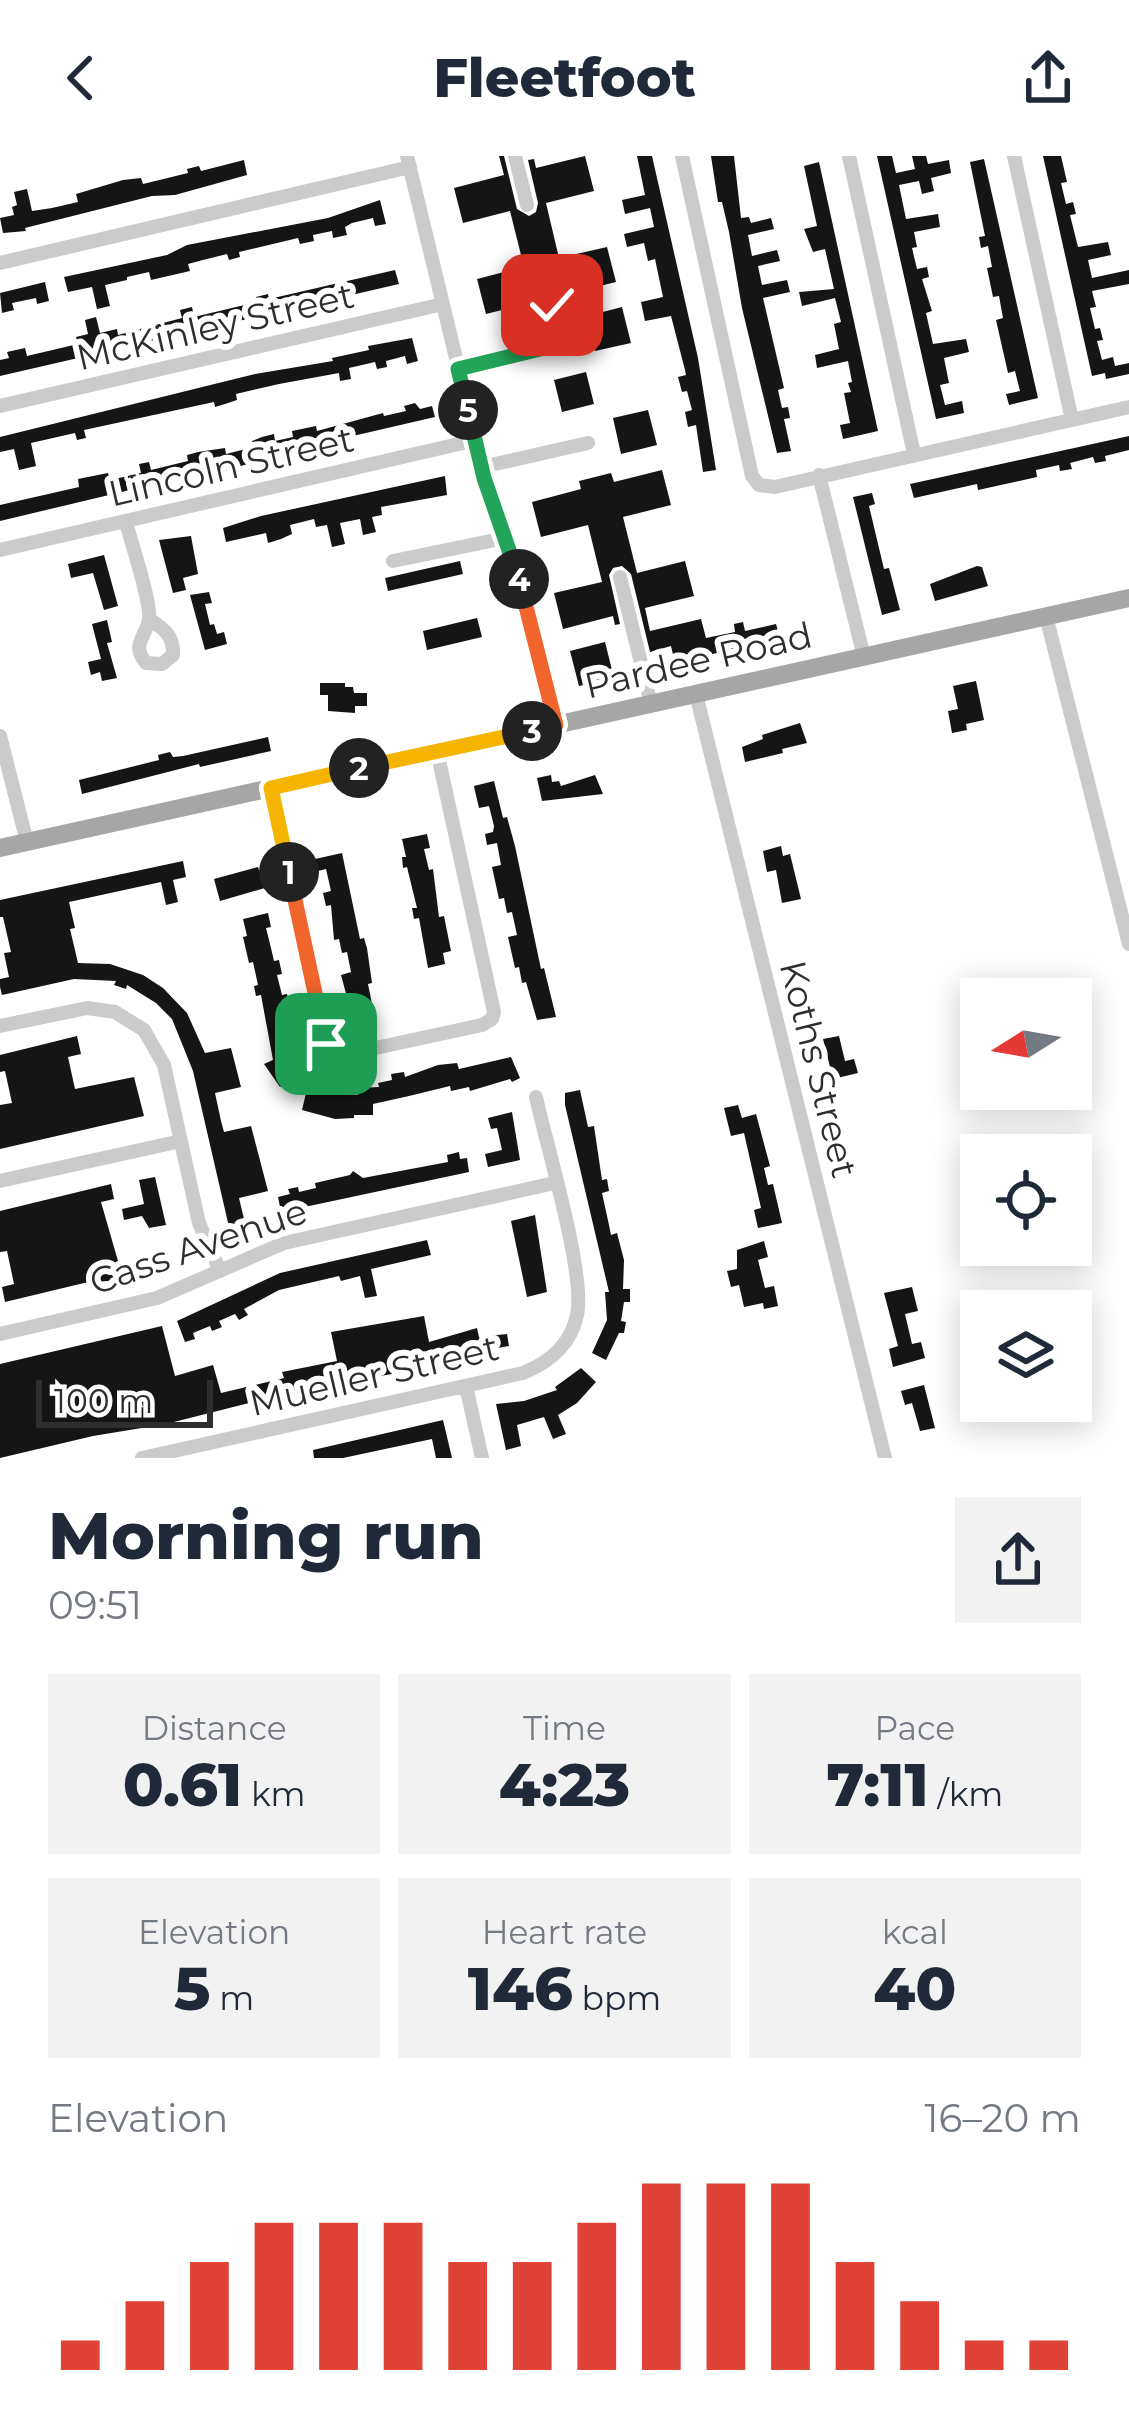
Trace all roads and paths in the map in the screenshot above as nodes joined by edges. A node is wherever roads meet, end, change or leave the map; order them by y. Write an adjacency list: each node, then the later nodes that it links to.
1 (515, 156): 6 (street)
2 (682, 156): 18 (street)
3 (849, 156): 16 (street)
4 (1014, 156): 13 (street)
5 (409, 162): 7 (street); 8 (street)
6 (527, 205)
7 (0, 263)
8 (443, 304): 10 (street); 11 (street, McKinley Street)
9 (552, 305): 10 (street)
10 (458, 369): 14 (street)
11 (0, 406)
12 (1129, 406): 13 (street)
13 (1072, 420): 16 (street)
14 (476, 440): 17 (street); 19 (street, Lincoln Street)
15 (588, 443): 17 (street)
16 (914, 454): 18 (street)
17 (482, 467): 20 (street)
18 (819, 475): 27 (street)
19 (126, 522): 21 (street, Lincoln Street); 26 (street)
20 (505, 538): 22 (street); 30 (street)
21 (0, 550)
22 (393, 561)
23 (620, 578): 29 (street)
24 (1129, 598): 25 (main road, Pardee Road)
25 (1046, 616): 27 (main road, Pardee Road); 36 (street)
26 (149, 619)
27 (863, 657): 28 (main road, Pardee Road)
28 (696, 694): 29 (main road, Pardee Road); 47 (street, Koths Street)
29 (651, 704): 30 (main road, Pardee Road)
30 (556, 725): 32 (main road, Pardee Road)
31 (0, 736): 34 (street)
32 (437, 751): 33 (main road, Pardee Road); 33 (street)
33 (271, 788): 34 (main road, Pardee Road)
34 (27, 842): 35 (main road, Pardee Road)
35 (0, 848)
36 (1129, 944)
37 (0, 1026): 39 (street)
38 (536, 1097): 41 (street)
39 (181, 1141): 40 (street); 42 (street)
40 (0, 1181)
41 (555, 1183): 42 (street, Cass Avenue); 44 (street, Mueller Street)
42 (220, 1271): 43 (street, Cass Avenue)
43 (0, 1334)
44 (466, 1386): 45 (street, Mueller Street); 46 (street)
45 (142, 1458)
46 (482, 1458)
47 (884, 1458)

